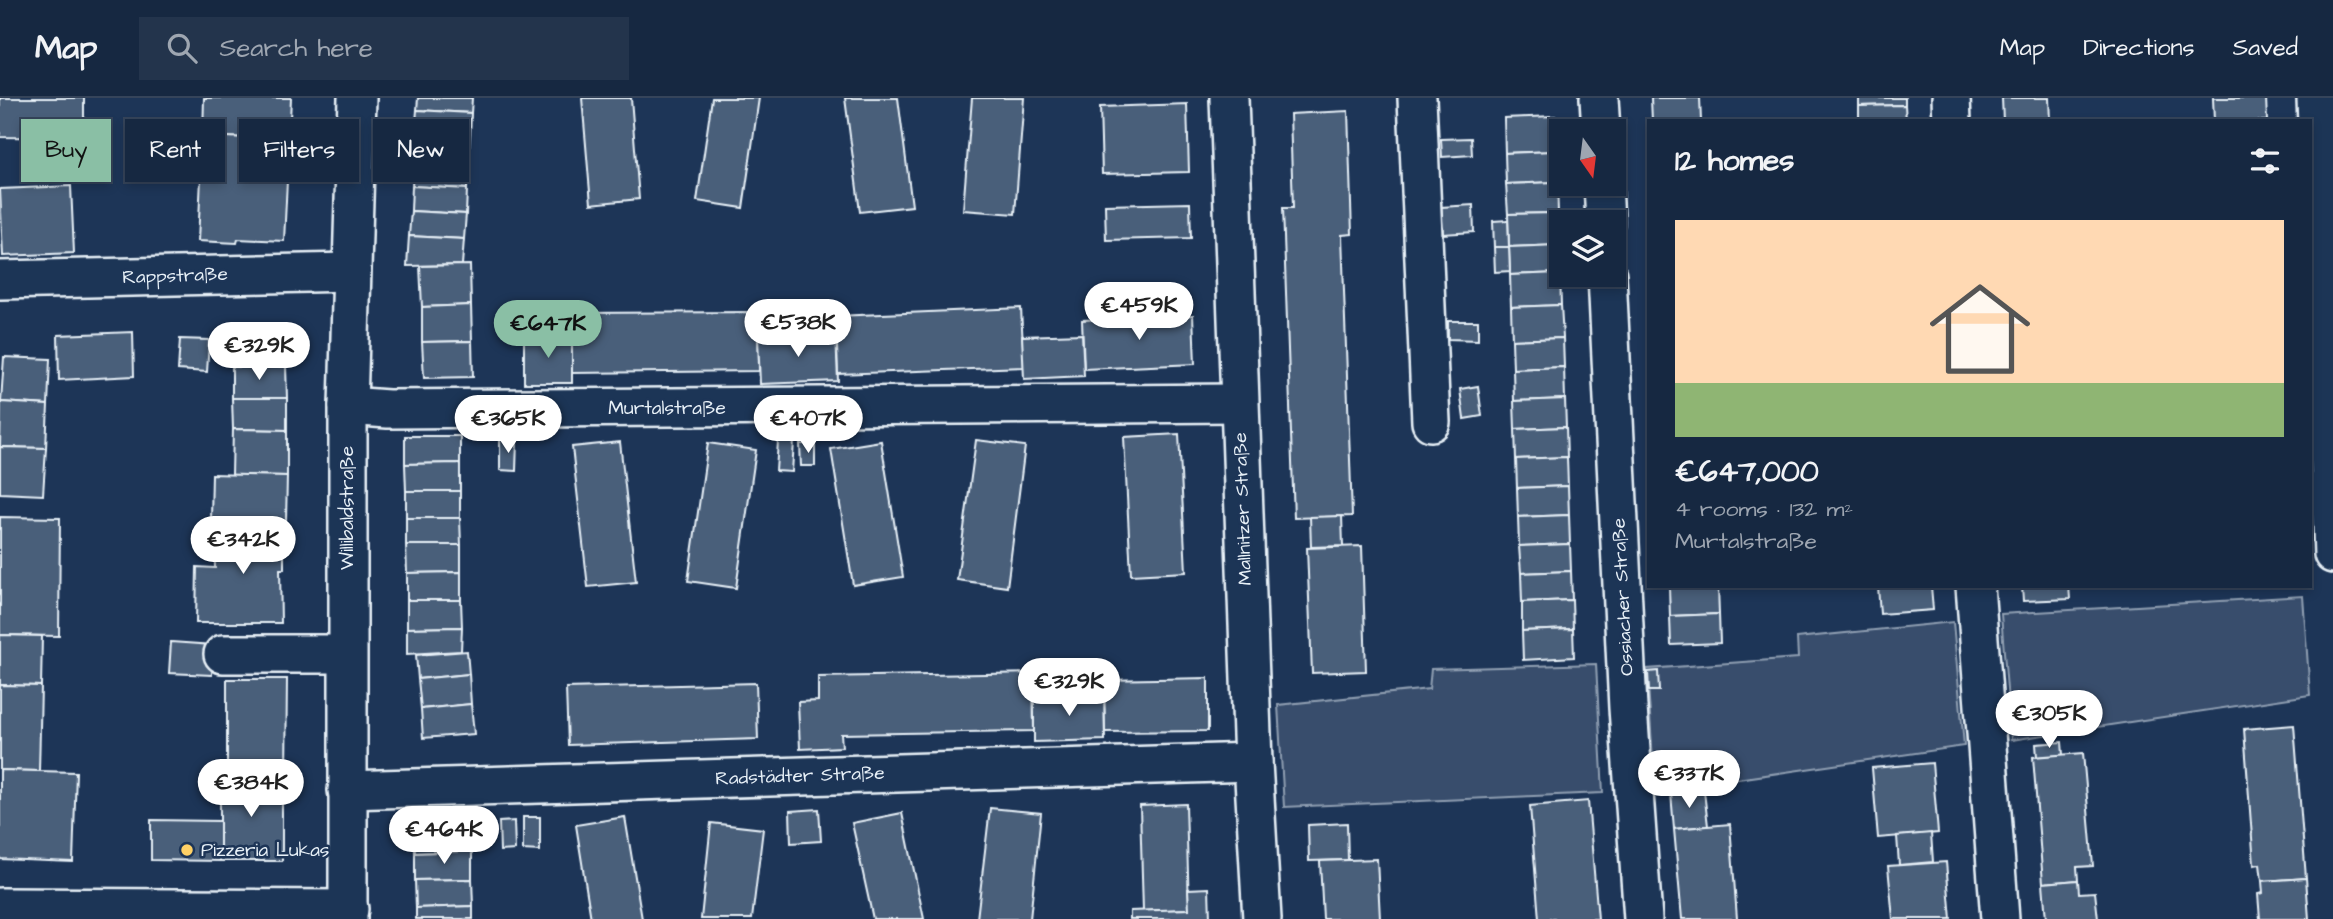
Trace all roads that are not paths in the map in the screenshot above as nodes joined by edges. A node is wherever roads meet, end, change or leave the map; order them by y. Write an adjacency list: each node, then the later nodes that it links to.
1 (357, 98): 9 (street, Willibaldstraße)
2 (1229, 98): 12 (street, Mallnitzer Straße)
3 (1417, 98): 14 (street)
4 (1599, 98): 7 (street)
5 (1951, 98): 8 (street)
6 (2316, 98): 15 (street)
7 (1600, 119)
8 (1952, 119)
9 (350, 272): 10 (street, Rappstraße); 13 (street, Willibaldstraße)
10 (0, 280)
11 (1608, 287): 24 (street, Ossiacher Straße)
12 (1239, 403): 13 (street, Murtalstraße); 19 (street, Mallnitzer Straße)
13 (348, 406): 18 (street, Willibaldstraße)
14 (1431, 422)
15 (2333, 554)
16 (1975, 588): 25 (street)
17 (223, 654): 18 (street)
18 (347, 654): 20 (street, Willibaldstraße)
19 (1253, 762): 20 (street, Radstädter Straße); 23 (street, Mallnitzer Straße)
20 (346, 790): 22 (street, Willibaldstraße)
21 (0, 907): 22 (street)
22 (349, 914)
23 (1262, 919)
24 (1643, 919)
25 (2000, 919)

